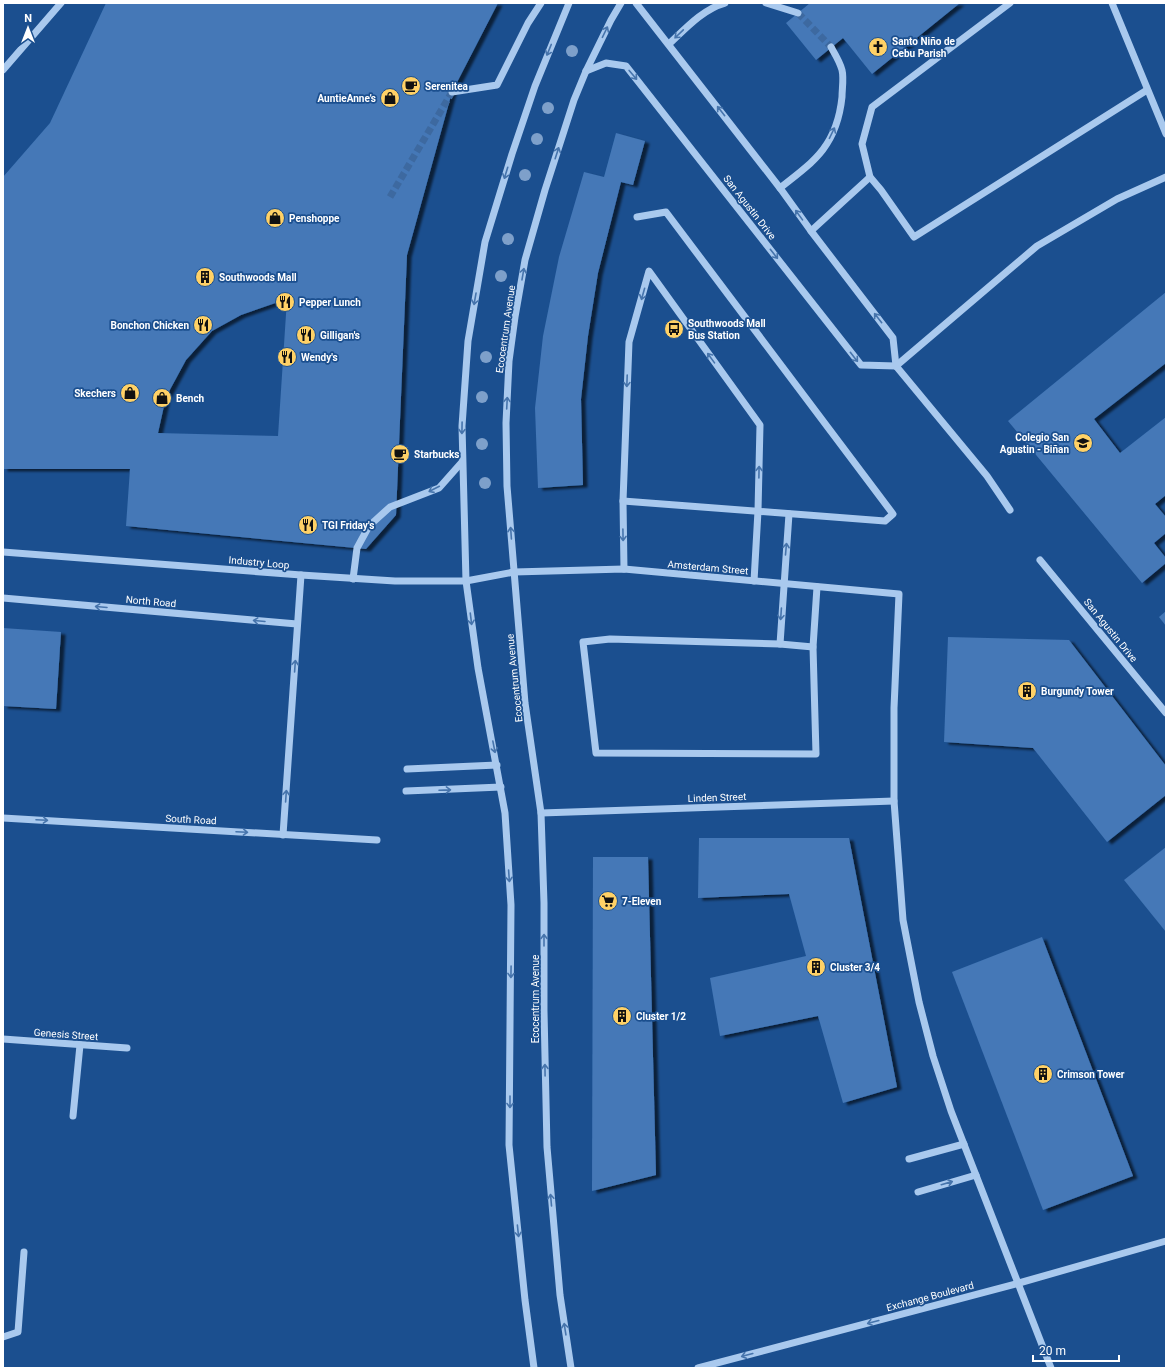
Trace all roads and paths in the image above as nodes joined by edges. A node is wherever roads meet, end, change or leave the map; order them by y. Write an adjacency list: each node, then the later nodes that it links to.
1 (61, 3): 13 (street)
2 (541, 3): 16 (street)
3 (569, 3): 24 (street, one-way to 24)
4 (621, 3): 14 (street, Ecocentrum Avenue, one-way to 4)
5 (636, 3): 11 (street)
6 (725, 3): 11 (street, one-way to 11)
7 (766, 3): 10 (street)
8 (1010, 3): 18 (street)
9 (1112, 3): 15 (street)
10 (798, 13)
11 (669, 44): 20 (street, one-way to 11)
12 (831, 47): 20 (street, one-way to 12)
13 (3, 70)
14 (586, 71): 23 (street, San Agustin Drive, one-way to 23); 32 (street, Ecocentrum Avenue, one-way to 14)
15 (1147, 90): 17 (street); 18 (street)
16 (452, 92)
17 (1166, 134)
18 (870, 177): 22 (street)
19 (1166, 177): 23 (street)
20 (780, 188): 22 (street, one-way to 20)
21 (637, 217): 28 (street)
22 (811, 231): 23 (street, one-way to 22)
23 (896, 366): 26 (street)
24 (462, 462): 34 (street, one-way to 34); 35 (street)
25 (622, 501): 27 (street); 27 (street, one-way to 25); 31 (street, one-way to 31)
26 (1010, 510)
27 (758, 511): 28 (street); 36 (street)
28 (789, 514): 37 (street, one-way to 28)
29 (3, 552): 33 (street, Industry Loop)
30 (1040, 560): 43 (street, San Agustin Drive)
31 (624, 569): 32 (street, Amsterdam Street); 36 (street, Amsterdam Street)
32 (514, 572): 35 (street, Industry Loop); 49 (street, Ecocentrum Avenue)
33 (301, 575): 34 (street, Industry Loop); 40 (street)
34 (353, 579): 35 (street, Industry Loop)
35 (466, 581): 44 (street, one-way to 44)
36 (754, 581): 37 (street, Amsterdam Street)
37 (783, 584): 38 (street, Amsterdam Street); 41 (street, one-way to 41)
38 (817, 587): 42 (street); 48 (street, Amsterdam Street)
39 (3, 598): 40 (street, North Road, one-way to 39)
40 (297, 624): 51 (street, one-way to 40)
41 (780, 644): 42 (street); 42 (street)
42 (813, 647)
43 (1166, 713)
44 (497, 765): 45 (street); 46 (street)
45 (407, 769)
46 (501, 787): 47 (street, one-way to 46); 65 (street, one-way to 65)
47 (406, 791)
48 (894, 801): 49 (street, Linden Street); 57 (street)
49 (541, 813): 66 (street, Ecocentrum Avenue, one-way to 49)
50 (3, 818): 51 (street, South Road, one-way to 51)
51 (284, 835): 52 (street, South Road)
52 (378, 840)
53 (3, 1039): 54 (street, Genesis Street)
54 (80, 1045): 55 (street, Genesis Street); 56 (street)
55 (127, 1048)
56 (73, 1116)
57 (964, 1144): 58 (street); 59 (street)
58 (909, 1159)
59 (976, 1175): 60 (street, one-way to 59); 63 (street)
60 (918, 1192)
61 (1166, 1241): 63 (street, Exchange Boulevard)
62 (24, 1252): 64 (street)
63 (1018, 1283): 67 (street, Exchange Boulevard, one-way to 67); 68 (street)
64 (3, 1337)
65 (534, 1368)
66 (571, 1368)
67 (698, 1368)
68 (1051, 1368)

